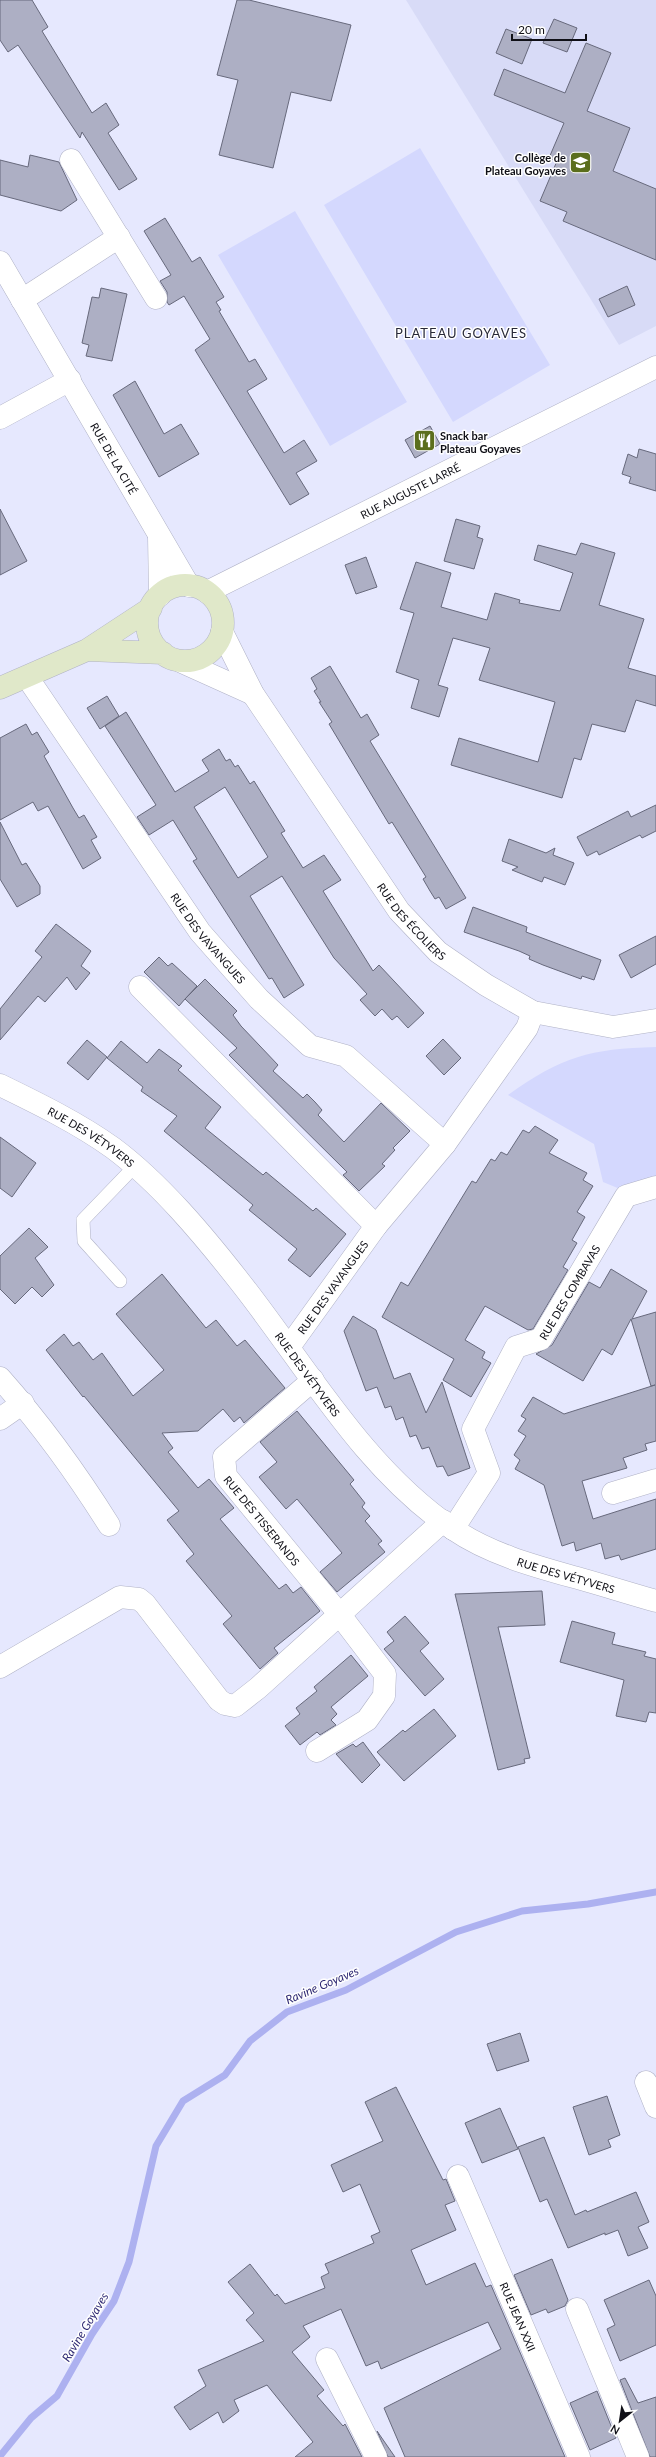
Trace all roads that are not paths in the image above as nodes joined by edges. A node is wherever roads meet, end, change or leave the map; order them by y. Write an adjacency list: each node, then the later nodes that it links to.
1 (71, 160): 2 (street)
2 (119, 237): 4 (street); 5 (street)
3 (0, 262): 5 (street, RUE DE LA CITÉ)
4 (156, 298)
5 (22, 300): 7 (street, RUE DE LA CITÉ)
6 (656, 367): 10 (street, RUE AUGUSTE LARRÉ)
7 (70, 380): 8 (street); 9 (street, RUE DE LA CITÉ)
8 (0, 418)
9 (159, 535): 10 (street, RUE DE LA CITÉ); 11 (street, RUE DE LA CITÉ)
10 (198, 589): 11 (street); 12 (street)
11 (155, 602): 13 (street); 14 (street)
12 (222, 632): 14 (street); 17 (street, RUE DES ÉCOLIERS)
13 (87, 650): 14 (street); 15 (street)
14 (173, 658): 17 (street)
15 (26, 677): 16 (street); 22 (street, RUE DES VAVANGUES)
16 (0, 688)
17 (253, 694): 19 (street, RUE DES ÉCOLIERS)
18 (140, 987): 25 (street)
19 (533, 1012): 20 (street, RUE DES ÉCOLIERS); 22 (street, RUE DES VAVANGUES)
20 (656, 1020)
21 (0, 1085): 23 (street, RUE DES VÉTYVERS)
22 (445, 1144): 25 (street, RUE DES VAVANGUES)
23 (135, 1166): 26 (lane); 27 (street, RUE DES VÉTYVERS)
24 (656, 1187): 35 (street, RUE DES COMBAVAS)
25 (376, 1226): 27 (street, RUE DES VAVANGUES)
26 (120, 1281)
27 (289, 1347): 29 (street, RUE DES VÉTYVERS)
28 (0, 1378): 30 (street)
29 (313, 1380): 35 (street, RUE DES VÉTYVERS); 37 (street, RUE DES TISSERANDS)
30 (23, 1403): 31 (street); 34 (street)
31 (0, 1419)
32 (656, 1480): 33 (street)
33 (613, 1493)
34 (109, 1525)
35 (448, 1525): 36 (street, RUE DES VÉTYVERS); 37 (street)
36 (656, 1601)
37 (340, 1615): 38 (street); 39 (street, RUE DES TISSERANDS)
38 (0, 1667)
39 (317, 1751)
40 (646, 2082): 41 (street)
41 (656, 2107)
42 (458, 2176): 46 (street, RUE JEAN XXII)
43 (577, 2309): 47 (street)
44 (327, 2359): 45 (street)
45 (376, 2457)
46 (579, 2457)
47 (638, 2457)

